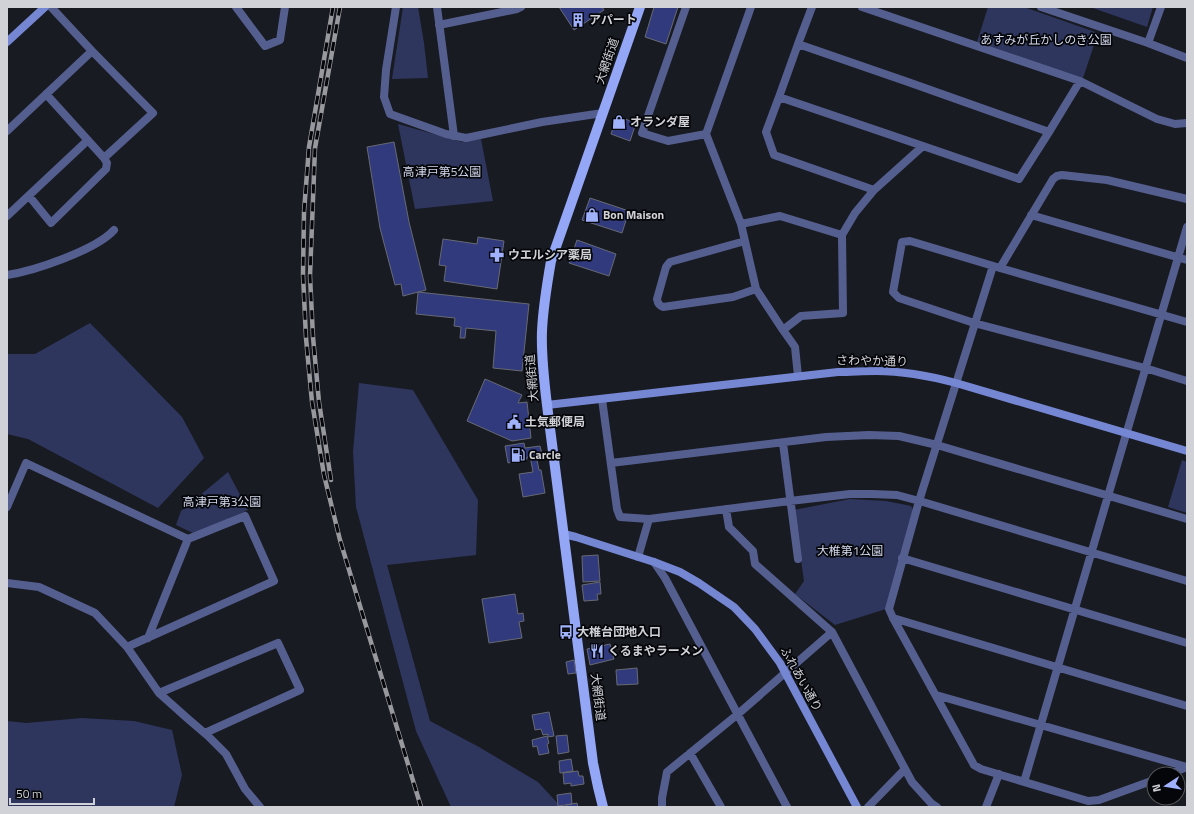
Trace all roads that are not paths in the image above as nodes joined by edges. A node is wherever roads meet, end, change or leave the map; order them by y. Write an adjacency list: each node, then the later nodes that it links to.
1 (45, 7): 16 (street)
2 (51, 7): 19 (street)
3 (236, 7): 4 (street)
4 (285, 7)
5 (396, 7): 29 (street)
6 (437, 7): 15 (street)
7 (521, 7): 15 (street)
8 (640, 7): 24 (main road, 大網街道)
9 (686, 7): 28 (street)
10 (751, 7): 28 (street)
11 (812, 7): 18 (street)
12 (862, 7): 21 (street)
13 (1041, 7): 17 (street)
14 (1161, 7): 17 (street)
15 (439, 25): 29 (street)
16 (7, 42)
17 (1148, 43): 20 (street)
18 (798, 44): 23 (street); 27 (street)
19 (92, 52): 22 (street); 32 (street)
20 (1187, 58)
21 (1080, 81): 25 (street); 27 (street)
22 (46, 94): 26 (street); 30 (street)
23 (779, 97): 31 (street); 33 (street)
24 (603, 113): 29 (street); 57 (main road, 大網街道)
25 (1187, 123)
26 (7, 131)
27 (1049, 132): 31 (street)
28 (706, 134): 38 (street)
29 (454, 136)
30 (88, 140): 32 (street); 34 (street)
31 (923, 146): 33 (street)
32 (104, 158): 34 (street)
33 (874, 190): 41 (street)
34 (29, 196): 37 (street)
35 (1187, 199): 36 (street)
36 (1031, 215): 43 (street); 45 (street)
37 (7, 216)
38 (741, 224): 41 (street); 42 (street)
39 (1187, 227): 43 (street)
40 (114, 230): 46 (street)
41 (842, 235): 51 (street)
42 (745, 241): 47 (street); 47 (street)
43 (1178, 257): 44 (street); 48 (street)
44 (1187, 260)
45 (996, 267): 48 (street); 50 (street); 50 (street)
46 (7, 275)
47 (756, 289): 51 (street)
48 (1161, 315): 49 (street); 52 (street)
49 (1187, 322)
50 (974, 323): 52 (street); 55 (street)
51 (783, 330): 53 (street)
52 (1145, 368): 54 (street); 58 (street)
53 (798, 376): 55 (street, さわやか通り); 56 (street, さわやか通り)
54 (1187, 381)
55 (956, 383): 58 (street, さわやか通り); 60 (street)
56 (602, 399): 57 (street, さわやか通り); 62 (street)
57 (547, 405): 70 (main road, 大網街道)
58 (1126, 433): 61 (street, さわやか通り); 63 (street)
59 (783, 442): 60 (street); 62 (street); 64 (street)
60 (937, 445): 63 (street); 65 (street)
61 (1187, 452)
62 (611, 463): 68 (street)
63 (1108, 495): 69 (street); 72 (street)
64 (790, 500): 65 (street); 67 (street); 75 (street)
65 (919, 501): 72 (street); 74 (street)
66 (7, 507): 71 (street)
67 (726, 510): 68 (street); 81 (street)
68 (649, 519): 73 (street)
69 (1187, 519)
70 (564, 534): 73 (street, ふれあい通り); 100 (main road, 大網街道)
71 (188, 539): 82 (street); 82 (street)
72 (1091, 552): 77 (street); 79 (street)
73 (638, 557): 76 (street, ふれあい通り)
74 (902, 558): 79 (street); 80 (street)
75 (798, 559)
76 (654, 562): 86 (street, ふれあい通り); 90 (street)
77 (1187, 581)
78 (7, 584): 84 (street)
79 (1074, 610): 83 (street); 85 (street)
80 (893, 618): 85 (street); 88 (street)
81 (832, 632): 86 (street); 95 (street)
82 (148, 638): 84 (street)
83 (1187, 644)
84 (127, 648): 87 (street)
85 (1057, 668): 89 (street); 91 (street)
86 (785, 672): 90 (street); 104 (street, ふれあい通り)
87 (159, 693): 92 (street); 92 (street)
88 (936, 695): 91 (street); 96 (street)
89 (1187, 706)
90 (738, 714): 93 (street); 103 (street)
91 (1040, 725): 94 (street); 97 (street)
92 (205, 733): 99 (street)
93 (690, 753): 101 (street); 102 (street)
94 (1187, 767)
95 (905, 769): 105 (street); 106 (street)
96 (999, 774): 97 (street); 107 (street)
97 (1024, 782): 98 (street)
98 (1146, 783)
99 (260, 807)
100 (603, 807)
101 (662, 807)
102 (721, 807)
103 (787, 807)
104 (857, 807)
105 (868, 807)
106 (937, 807)
107 (986, 807)

